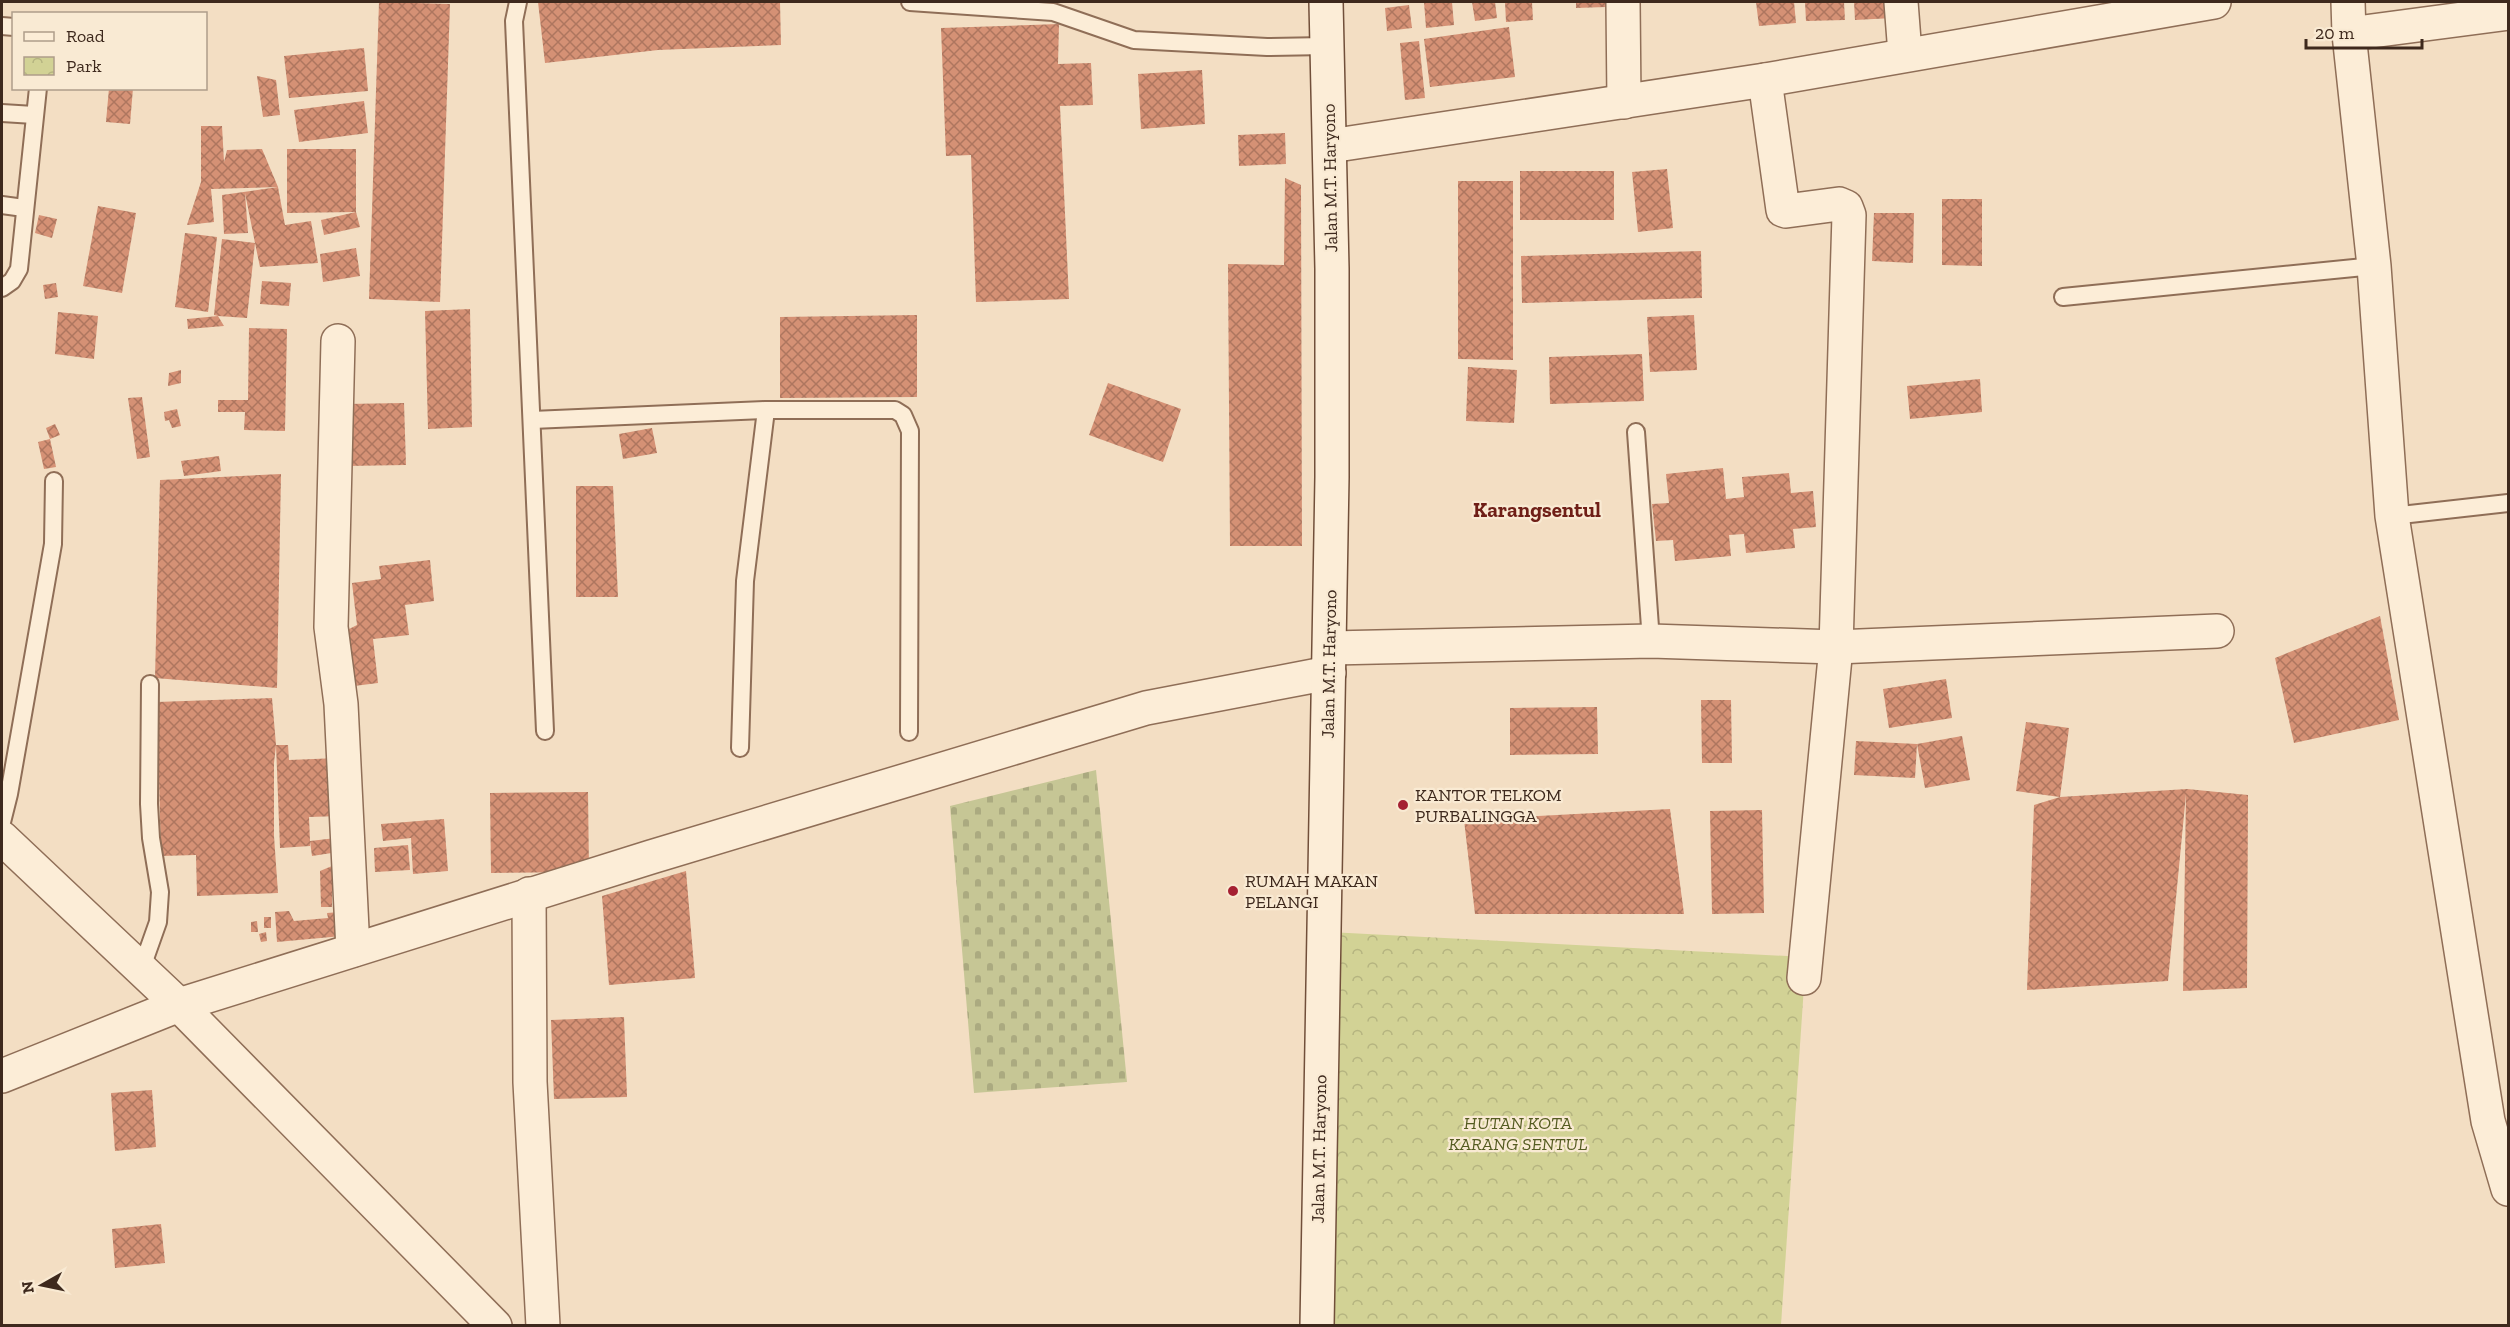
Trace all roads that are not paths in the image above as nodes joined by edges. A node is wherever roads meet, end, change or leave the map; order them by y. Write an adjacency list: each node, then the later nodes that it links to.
1 (518, 2): 26 (lane)
2 (910, 2): 11 (lane)
3 (1326, 2): 11 (street, Jalan M.T. Haryono)
4 (1623, 2): 15 (street)
5 (1901, 2): 12 (street)
6 (2214, 2): 8 (street)
7 (2348, 2): 10 (street)
8 (2158, 5): 12 (street)
9 (2508, 13): 10 (street)
10 (2349, 34): 21 (street)
11 (1326, 46): 18 (street, Jalan M.T. Haryono)
12 (1905, 54): 13 (street)
13 (1765, 80): 15 (street); 33 (street)
14 (38, 90): 17 (lane)
15 (1624, 102): 18 (street)
16 (2, 113): 17 (lane)
17 (34, 116): 20 (lane)
18 (1330, 146): 34 (street, Jalan M.T. Haryono)
19 (2, 205): 20 (lane)
20 (24, 208): 22 (lane)
21 (2374, 266): 23 (lane); 30 (street)
22 (2, 288)
23 (2063, 297)
24 (338, 341): 42 (street)
25 (765, 410): 26 (lane); 37 (lane); 38 (lane)
26 (532, 420): 36 (lane)
27 (1636, 432): 32 (lane)
28 (54, 481): 39 (lane)
29 (2508, 503): 30 (lane)
30 (2392, 516): 47 (street)
31 (2217, 630): 33 (street)
32 (1651, 641): 33 (street); 34 (street)
33 (1836, 647): 44 (street)
34 (1330, 661): 41 (street); 50 (street, Jalan M.T. Haryono)
35 (150, 684): 43 (lane)
36 (545, 731)
37 (909, 732)
38 (740, 748)
39 (2, 822)
40 (2, 838): 43 (street)
41 (530, 894): 42 (street); 49 (street)
42 (353, 950): 45 (street)
43 (141, 970): 45 (street)
44 (1804, 978)
45 (178, 1005): 46 (street); 48 (street)
46 (2, 1076)
47 (2508, 1189)
48 (495, 1326)
49 (543, 1326)
50 (1317, 1326)

